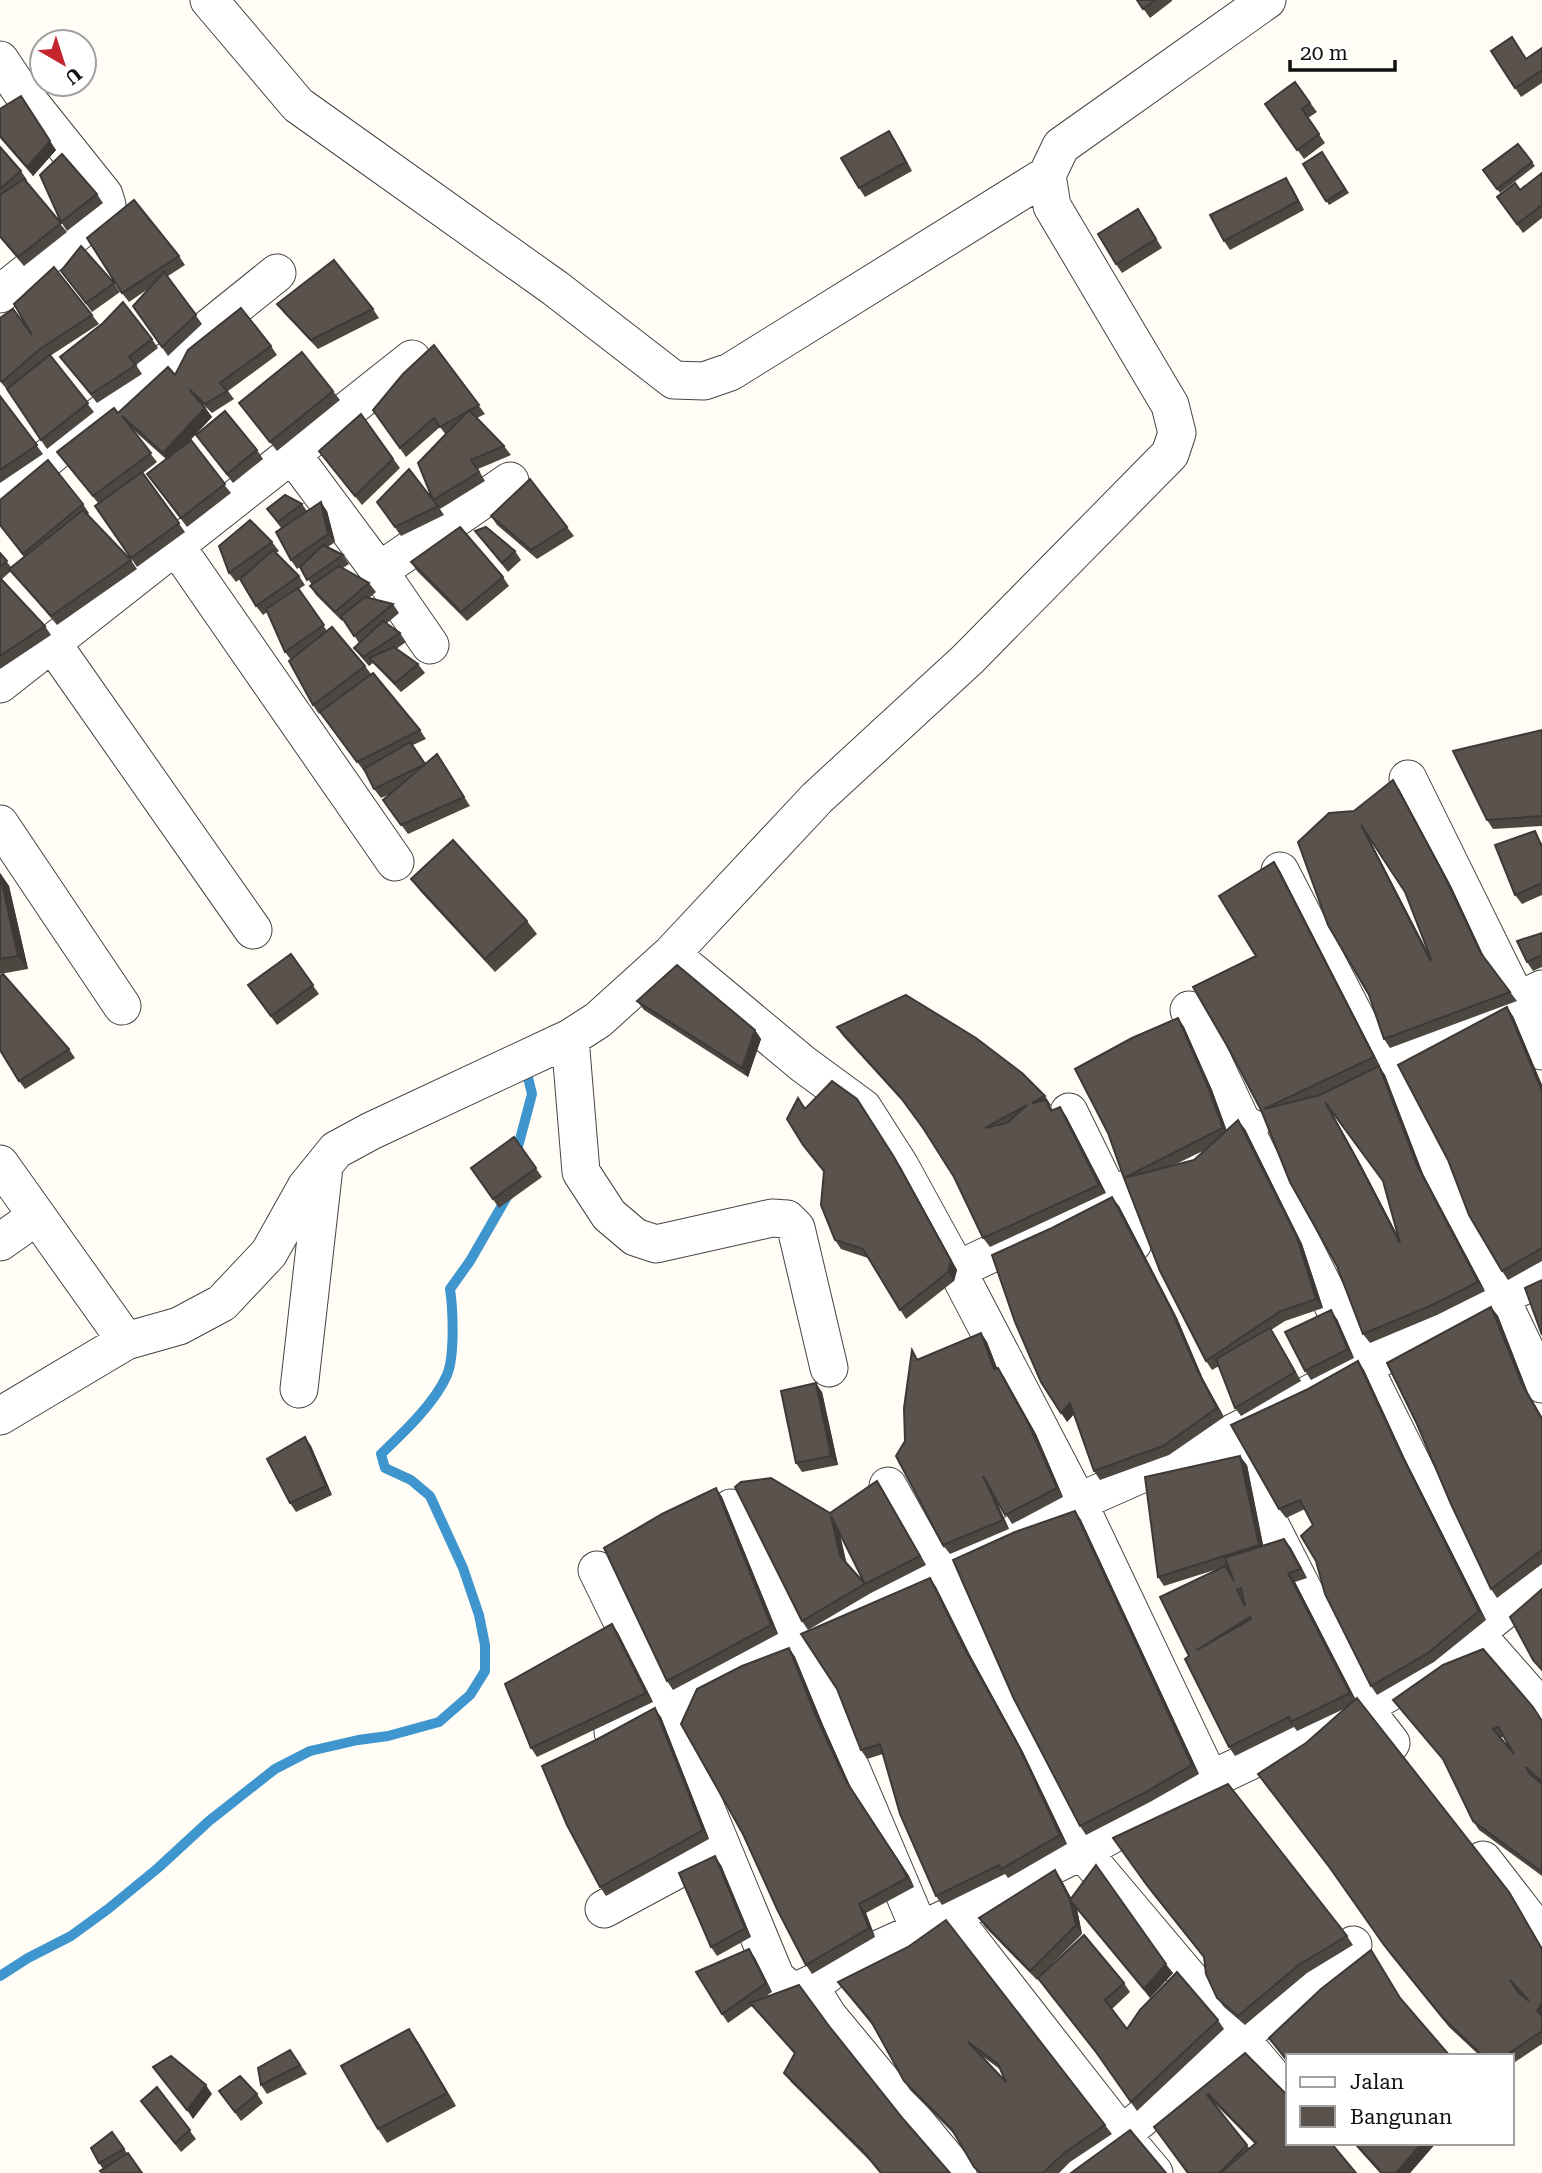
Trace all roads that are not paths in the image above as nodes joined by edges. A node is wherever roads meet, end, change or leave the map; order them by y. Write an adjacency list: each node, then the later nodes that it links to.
1 (209, 0): 5 (street)
2 (1264, 1): 5 (street)
3 (0, 60): 4 (street)
4 (10, 98): 7 (street)
5 (1048, 175): 22 (street)
6 (278, 273): 11 (street)
7 (0, 294)
8 (412, 359): 9 (street)
9 (292, 454): 12 (street); 13 (street)
10 (510, 481): 13 (street)
11 (0, 496)
12 (176, 546): 14 (street); 19 (street)
13 (379, 571): 15 (street)
14 (52, 643): 16 (street); 21 (street)
15 (430, 645)
16 (0, 684)
17 (1408, 779): 23 (street)
18 (0, 824): 24 (street)
19 (395, 862)
20 (1280, 871): 28 (street)
21 (253, 930)
22 (670, 954): 26 (street); 36 (street)
23 (1529, 995): 27 (street); 28 (street)
24 (122, 1006)
25 (1189, 1010): 30 (street)
26 (570, 1038): 32 (street); 42 (street)
27 (1542, 1051)
28 (1380, 1066): 30 (street); 39 (street)
29 (1069, 1112): 33 (street)
30 (1245, 1129): 33 (street); 41 (street)
31 (0, 1164): 34 (street)
32 (324, 1166): 40 (street); 44 (street)
33 (1111, 1196): 36 (street); 37 (street)
34 (37, 1216): 35 (street); 40 (street)
35 (0, 1242)
36 (957, 1270): 48 (street)
37 (1145, 1270)
38 (1542, 1277): 39 (street)
39 (1500, 1297): 41 (street); 43 (street)
40 (126, 1341): 45 (street)
41 (1364, 1366): 46 (street); 53 (street)
42 (829, 1368)
43 (1542, 1384)
44 (299, 1389)
45 (0, 1416)
46 (1220, 1425): 48 (street); 56 (street)
47 (888, 1486): 51 (street)
48 (1078, 1502): 51 (street); 60 (street)
49 (732, 1508): 54 (street)
50 (597, 1570): 55 (street)
51 (936, 1572): 54 (street); 63 (street)
52 (1542, 1580): 53 (street)
53 (1483, 1627): 56 (street); 57 (street)
54 (797, 1641): 55 (street); 65 (street)
55 (664, 1707): 58 (street); 62 (street)
56 (1363, 1707): 59 (street); 60 (street)
57 (1542, 1709)
58 (583, 1746)
59 (1414, 1772)
60 (1224, 1786): 63 (street)
61 (1459, 1830): 66 (street)
62 (721, 1846): 64 (street); 68 (street)
63 (1082, 1851): 65 (street); 69 (street)
64 (604, 1909)
65 (936, 1924): 68 (street); 71 (street)
66 (1542, 1936)
67 (1353, 1945): 69 (street)
68 (818, 1982): 72 (street)
69 (1240, 2038): 70 (street); 71 (street)
70 (1286, 2093)
71 (1122, 2135): 73 (street); 74 (street)
72 (958, 2173)
73 (1075, 2173)
74 (1154, 2173)

